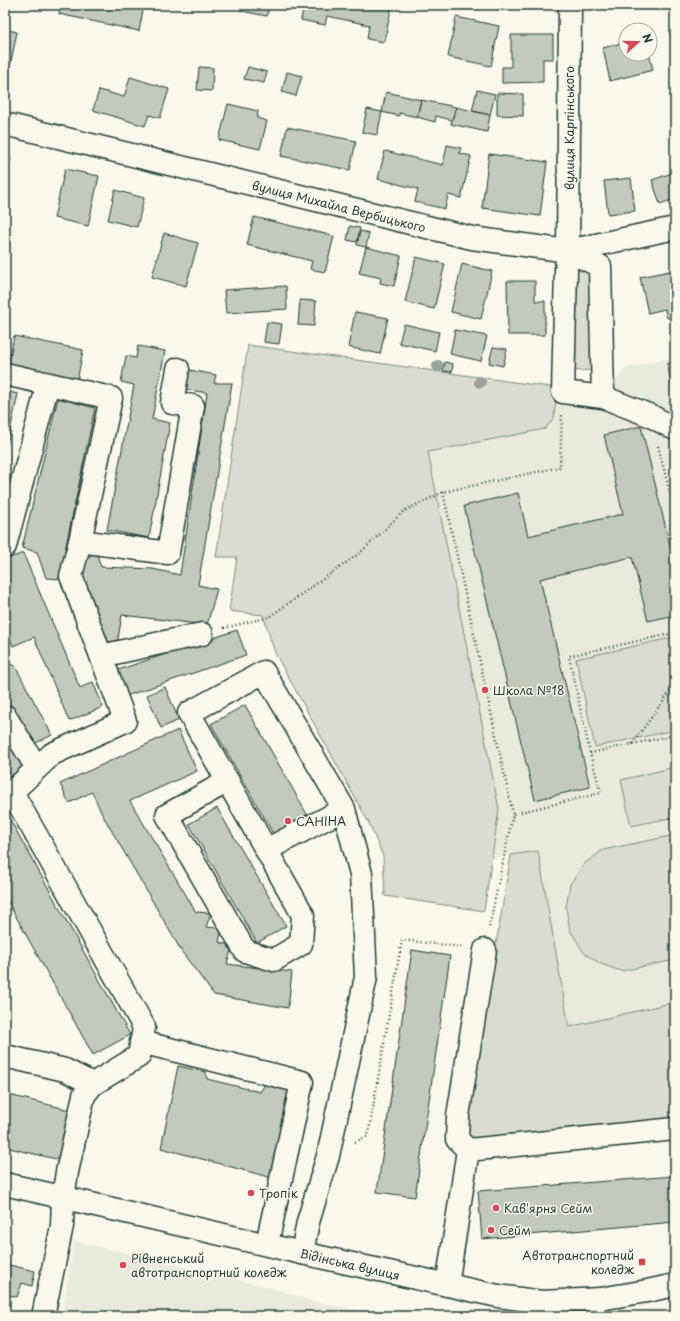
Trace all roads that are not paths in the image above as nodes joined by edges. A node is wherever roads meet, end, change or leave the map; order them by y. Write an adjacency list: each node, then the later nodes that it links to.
1 (570, 5): 4 (street, вулиця Карпінського)
2 (5, 124): 4 (street, вулиця Михайла Вербицького)
3 (675, 228): 4 (street, вулиця Михайла Вербицького)
4 (568, 251): 8 (street); 8 (street, вулиця Карпінського)
5 (178, 368): 10 (street)
6 (5, 374): 7 (street)
7 (48, 384): 10 (street); 11 (street)
8 (603, 397): 9 (street)
9 (675, 429)
10 (80, 541): 13 (street)
11 (5, 546)
12 (202, 634): 13 (street)
13 (101, 656): 15 (street)
14 (5, 716): 15 (street)
15 (37, 768): 20 (street)
16 (228, 781): 17 (street); 18 (street); 18 (street)
17 (344, 809): 18 (street); 28 (street)
18 (266, 850)
19 (485, 950): 24 (street)
20 (141, 1042): 22 (street); 27 (street)
21 (5, 1056): 22 (street)
22 (93, 1084): 26 (street)
23 (675, 1129): 24 (street)
24 (468, 1150): 29 (street)
25 (5, 1184): 26 (street, Відінська вулиця)
26 (63, 1198): 27 (street, Відінська вулиця); 32 (street)
27 (267, 1244): 28 (street, Відінська вулиця)
28 (302, 1253): 29 (street, Відінська вулиця)
29 (447, 1285): 31 (street, Відінська вулиця)
30 (675, 1285): 31 (street, Відінська вулиця)
31 (540, 1309)
32 (43, 1316)

